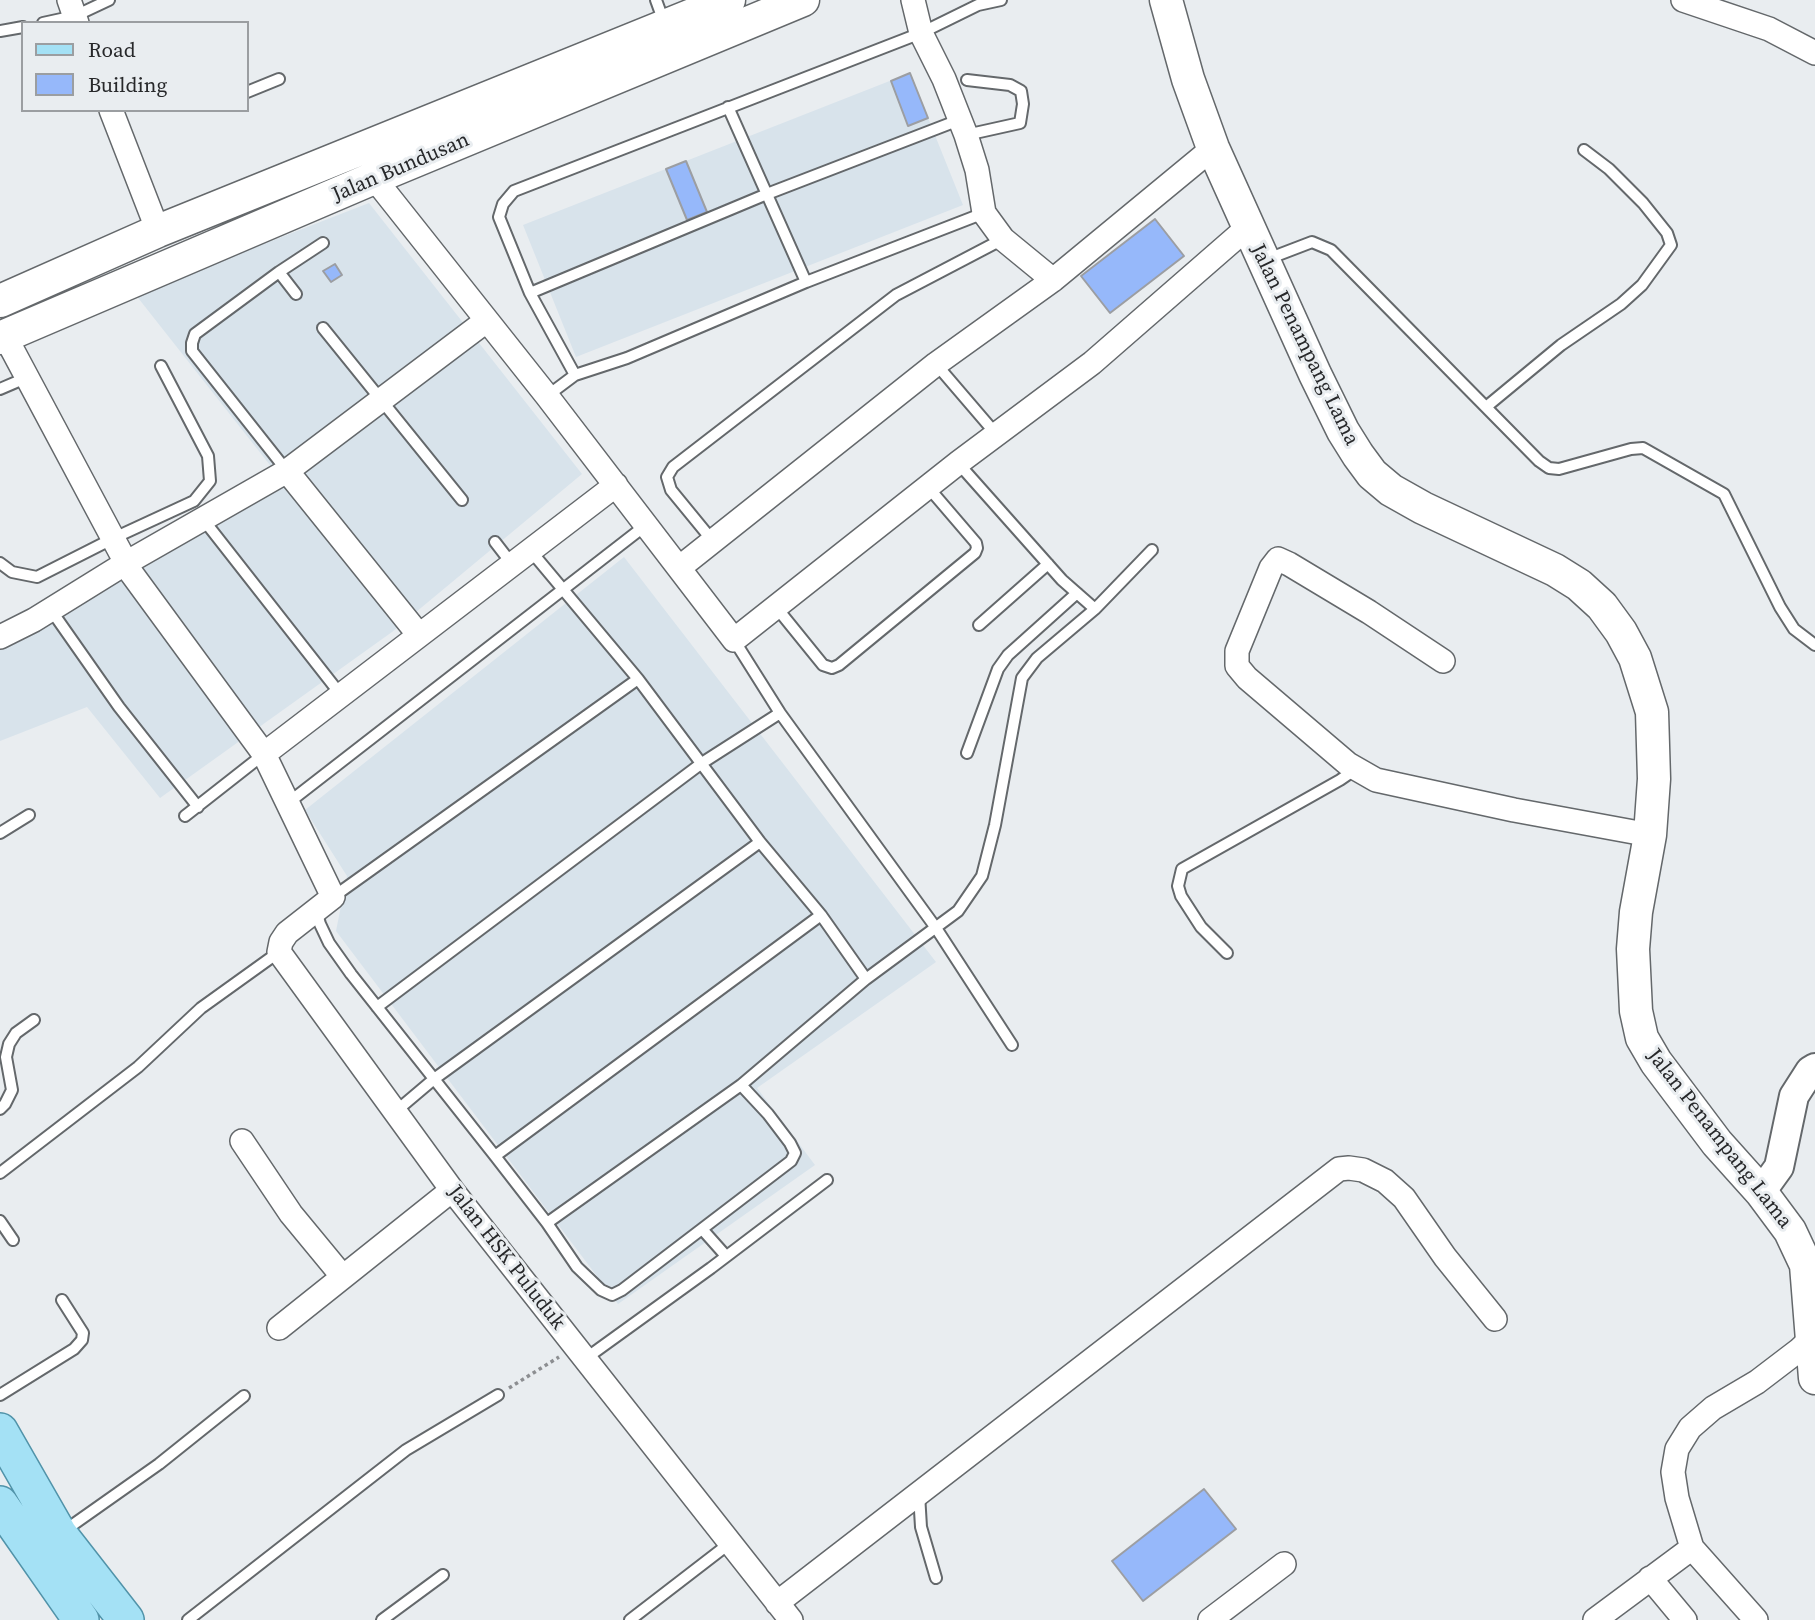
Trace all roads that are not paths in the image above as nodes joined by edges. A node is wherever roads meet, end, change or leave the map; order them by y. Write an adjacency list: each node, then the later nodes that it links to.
1 (109, 0): 8 (lane)
2 (729, 0): 9 (main road, Jalan Bundusan)
3 (803, 0): 23 (main road, Jalan Bundusan)
4 (913, 0): 13 (street)
5 (1001, 0): 13 (lane)
6 (1166, 0): 21 (main road, Jalan Penampang Lama)
7 (1683, 0): 14 (street)
8 (74, 13): 10 (lane)
9 (660, 13): 27 (main road, Jalan Bundusan)
10 (49, 21)
11 (21, 27): 12 (lane)
12 (0, 31)
13 (921, 33): 18 (lane); 20 (street)
14 (1815, 53)
15 (279, 79): 17 (lane)
16 (967, 80): 20 (lane)
17 (248, 92)
18 (729, 107): 24 (lane); 34 (lane)
19 (111, 112): 27 (street)
20 (962, 127): 24 (lane); 25 (street)
21 (1213, 148): 26 (main road, Jalan Penampang Lama); 32 (street)
22 (1584, 150): 47 (lane)
23 (374, 178): 37 (street); 39 (main road, Jalan Bundusan)
24 (767, 194): 33 (lane); 34 (lane)
25 (984, 213): 28 (street); 33 (lane)
26 (1247, 228): 30 (main road, Jalan Penampang Lama); 48 (street)
27 (158, 231): 36 (main road, Jalan Bundusan)
28 (1003, 239): 32 (street); 57 (lane)
29 (323, 243): 31 (lane)
30 (1263, 261): 47 (lane); 88 (main road, Jalan Penampang Lama)
31 (279, 272): 35 (lane); 50 (lane)
32 (1053, 280): 40 (street)
33 (806, 282): 42 (lane)
34 (530, 293): 42 (lane)
35 (296, 294)
36 (0, 301)
37 (486, 321): 45 (street); 46 (street)
38 (323, 328): 46 (lane)
39 (3, 337): 43 (street)
40 (936, 363): 48 (lane); 57 (street)
41 (162, 366): 56 (lane)
42 (575, 375): 45 (lane)
43 (28, 377): 44 (lane); 56 (street)
44 (0, 389)
45 (547, 396): 51 (street)
46 (381, 402): 50 (street); 53 (lane)
47 (1486, 407): 74 (lane)
48 (996, 434): 49 (street)
49 (958, 463): 52 (street); 63 (lane)
50 (287, 471): 54 (street); 71 (street)
51 (616, 485): 55 (street); 60 (street)
52 (928, 487): 67 (street); 67 (lane)
53 (462, 500)
54 (203, 519): 62 (street); 77 (lane)
55 (646, 525): 64 (street); 65 (lane)
56 (114, 538): 61 (lane); 62 (street)
57 (712, 540): 64 (street)
58 (495, 542): 60 (lane)
59 (1152, 550): 68 (lane)
60 (521, 557): 65 (lane); 71 (street)
61 (0, 563)
62 (126, 563): 69 (street); 80 (street)
63 (1048, 564): 66 (lane); 70 (lane)
64 (679, 568): 73 (street)
65 (562, 589): 76 (lane); 83 (lane)
66 (1077, 593): 68 (lane); 79 (lane)
67 (776, 607): 73 (street)
68 (1095, 609): 92 (lane)
69 (51, 611): 72 (street); 84 (lane)
70 (979, 625)
71 (419, 635): 77 (street)
72 (0, 637)
73 (734, 640): 78 (lane)
74 (1815, 645)
75 (1443, 660): 82 (street)
76 (638, 679): 81 (lane); 90 (lane)
77 (341, 695): 80 (street)
78 (780, 713): 81 (lane); 92 (lane)
79 (967, 753)
80 (264, 754): 83 (street); 84 (lane)
81 (702, 763): 89 (lane); 96 (lane)
82 (1357, 768): 88 (street); 94 (lane)
83 (288, 803): 90 (street)
84 (198, 807): 86 (lane)
85 (29, 815): 87 (lane)
86 (186, 816)
87 (0, 833)
88 (1650, 835): 109 (main road, Jalan Penampang Lama)
89 (760, 842): 91 (lane); 100 (lane)
90 (325, 903): 93 (street); 96 (lane)
91 (821, 915): 95 (lane); 105 (lane)
92 (936, 928): 95 (lane); 98 (lane)
93 (279, 952): 103 (street, Jalan HSK Puluduk); 106 (lane)
94 (1227, 953)
95 (866, 979): 101 (lane)
96 (377, 1007): 100 (lane)
97 (34, 1020): 102 (lane)
98 (1012, 1045)
99 (1815, 1068): 109 (street)
100 (434, 1079): 103 (lane); 105 (lane)
101 (741, 1085): 111 (lane); 112 (lane)
102 (0, 1109)
103 (395, 1112): 108 (street, Jalan HSK Puluduk)
104 (242, 1141): 115 (street)
105 (495, 1156): 111 (lane)
106 (0, 1173)
107 (827, 1180): 114 (lane)
108 (452, 1189): 115 (street); 120 (street, Jalan HSK Puluduk)
109 (1761, 1192): 119 (main road, Jalan Penampang Lama)
110 (0, 1222): 113 (lane)
111 (547, 1223): 112 (lane)
112 (702, 1229): 114 (lane)
113 (13, 1240)
114 (726, 1256): 120 (lane)
115 (343, 1277): 118 (street)
116 (62, 1300): 123 (lane)
117 (1495, 1319): 127 (street)
118 (279, 1328)
119 (1812, 1338): 121 (main road, Jalan Penampang Lama); 122 (street)
120 (580, 1353): 130 (street, Jalan HSK Puluduk)
121 (1815, 1378): 122 (street)
122 (1757, 1382): 131 (street)
123 (0, 1395)
124 (498, 1395): 139 (lane)
125 (244, 1396): 129 (lane)
126 (0, 1431): 129 (main road)
127 (919, 1494): 134 (lane); 136 (street)
128 (1, 1508): 137 (main road)
129 (59, 1534): 138 (main road)
130 (730, 1543): 136 (street, Jalan HSK Puluduk); 141 (lane)
131 (1692, 1548): 135 (street); 145 (street)
132 (1284, 1564): 142 (street)
133 (443, 1575): 140 (lane)
134 (936, 1578)
135 (1650, 1578): 143 (street); 144 (street)
136 (784, 1611)
137 (81, 1620)
138 (126, 1620)
139 (188, 1620)
140 (382, 1620)
141 (630, 1620)
142 (1210, 1620)
143 (1595, 1620)
144 (1685, 1620)
145 (1756, 1620)

